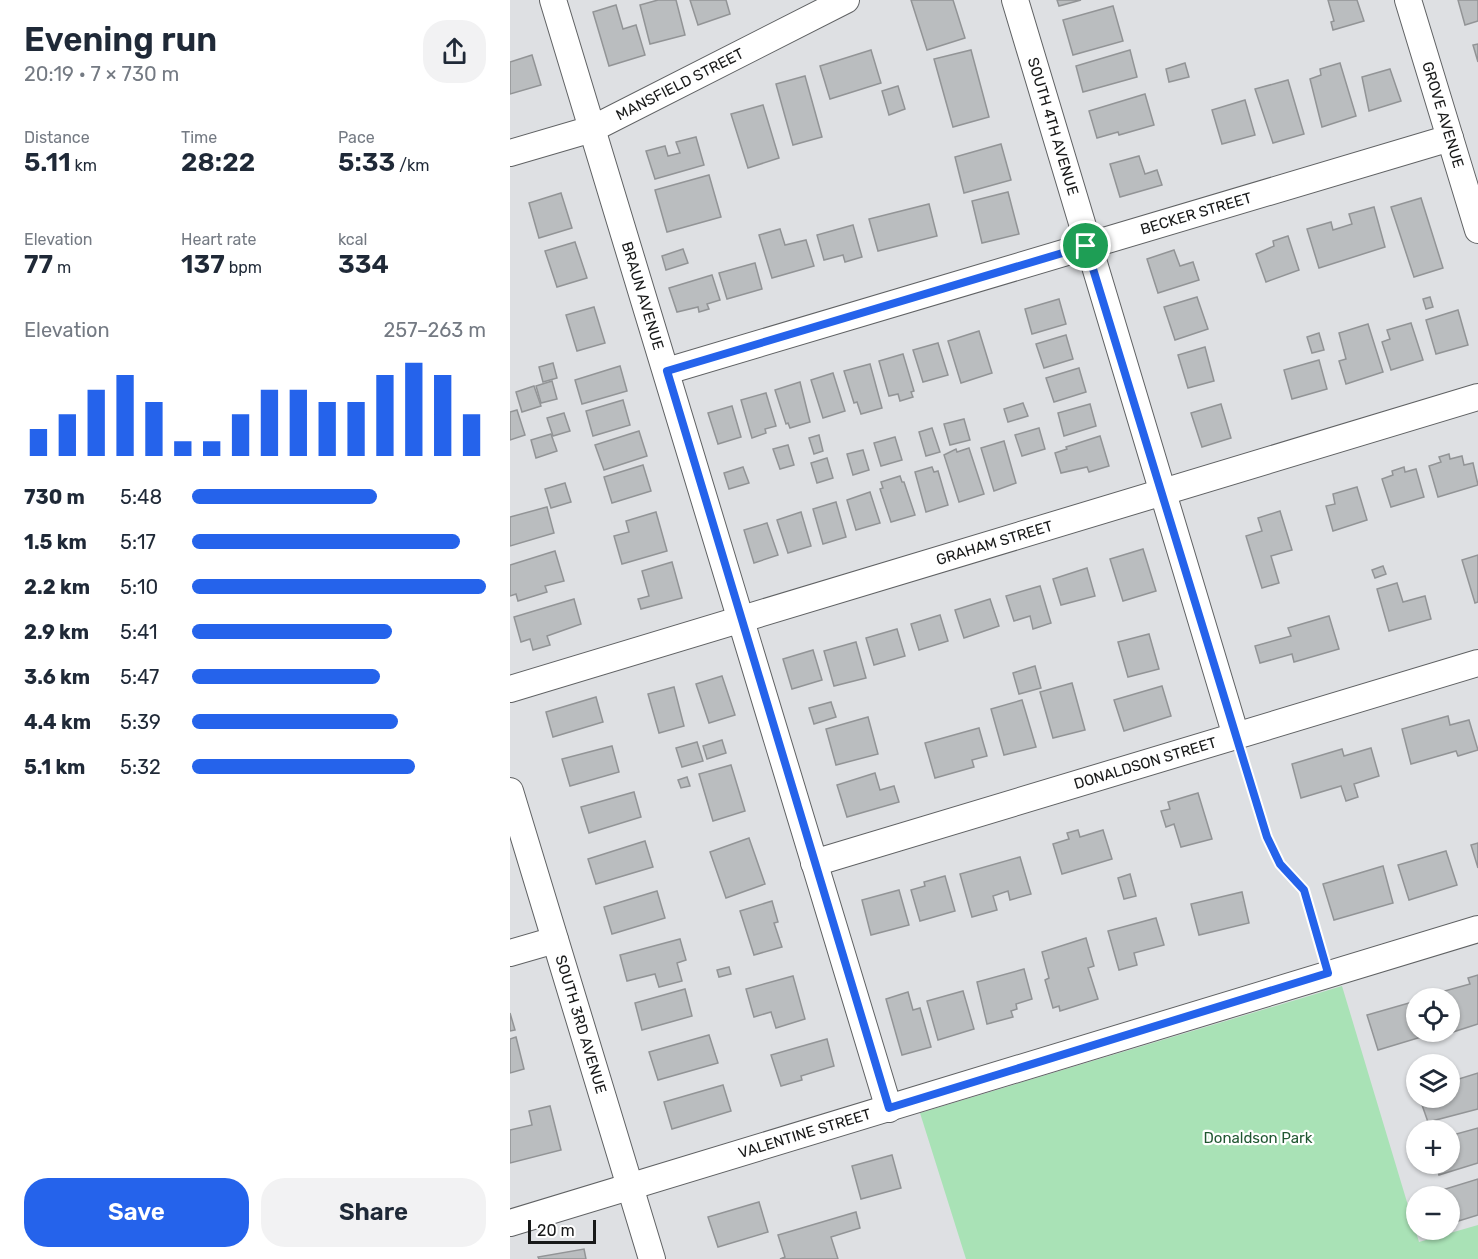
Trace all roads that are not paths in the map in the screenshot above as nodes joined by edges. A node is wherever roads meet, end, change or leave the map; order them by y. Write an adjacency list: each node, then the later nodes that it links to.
1 (553, 0): 5 (street, BRAUN AVENUE)
2 (846, 0): 5 (street, MANSFIELD STREET)
3 (1015, 0): 9 (street, SOUTH 4TH AVENUE)
4 (1408, 0): 6 (street, GROVE AVENUE)
5 (592, 129): 7 (street, MANSFIELD STREET); 10 (street, BRAUN AVENUE)
6 (1450, 138): 8 (street, GROVE AVENUE); 9 (street, BECKER STREET)
7 (510, 153)
8 (1478, 230)
9 (1086, 246): 10 (street, BECKER STREET); 12 (street, SOUTH 4TH AVENUE)
10 (667, 371): 13 (street, BRAUN AVENUE)
11 (1478, 397): 12 (street, GRAHAM STREET)
12 (1162, 492): 13 (street, GRAHAM STREET); 16 (street, SOUTH 4TH AVENUE)
13 (741, 619): 15 (street, GRAHAM STREET); 18 (street, BRAUN AVENUE)
14 (1478, 663): 16 (street, DONALDSON STREET)
15 (510, 688)
16 (1236, 736): 18 (street, DONALDSON STREET)
17 (510, 791): 20 (street, SOUTH 3RD AVENUE)
18 (814, 863): 22 (street, BRAUN AVENUE)
19 (1478, 929): 22 (street, VALENTINE STREET)
20 (555, 940): 21 (street); 23 (street, SOUTH 3RD AVENUE)
21 (510, 953)
22 (889, 1108): 23 (street, VALENTINE STREET)
23 (631, 1186): 24 (street, VALENTINE STREET); 25 (street, SOUTH 3RD AVENUE)
24 (510, 1223)
25 (652, 1259)

